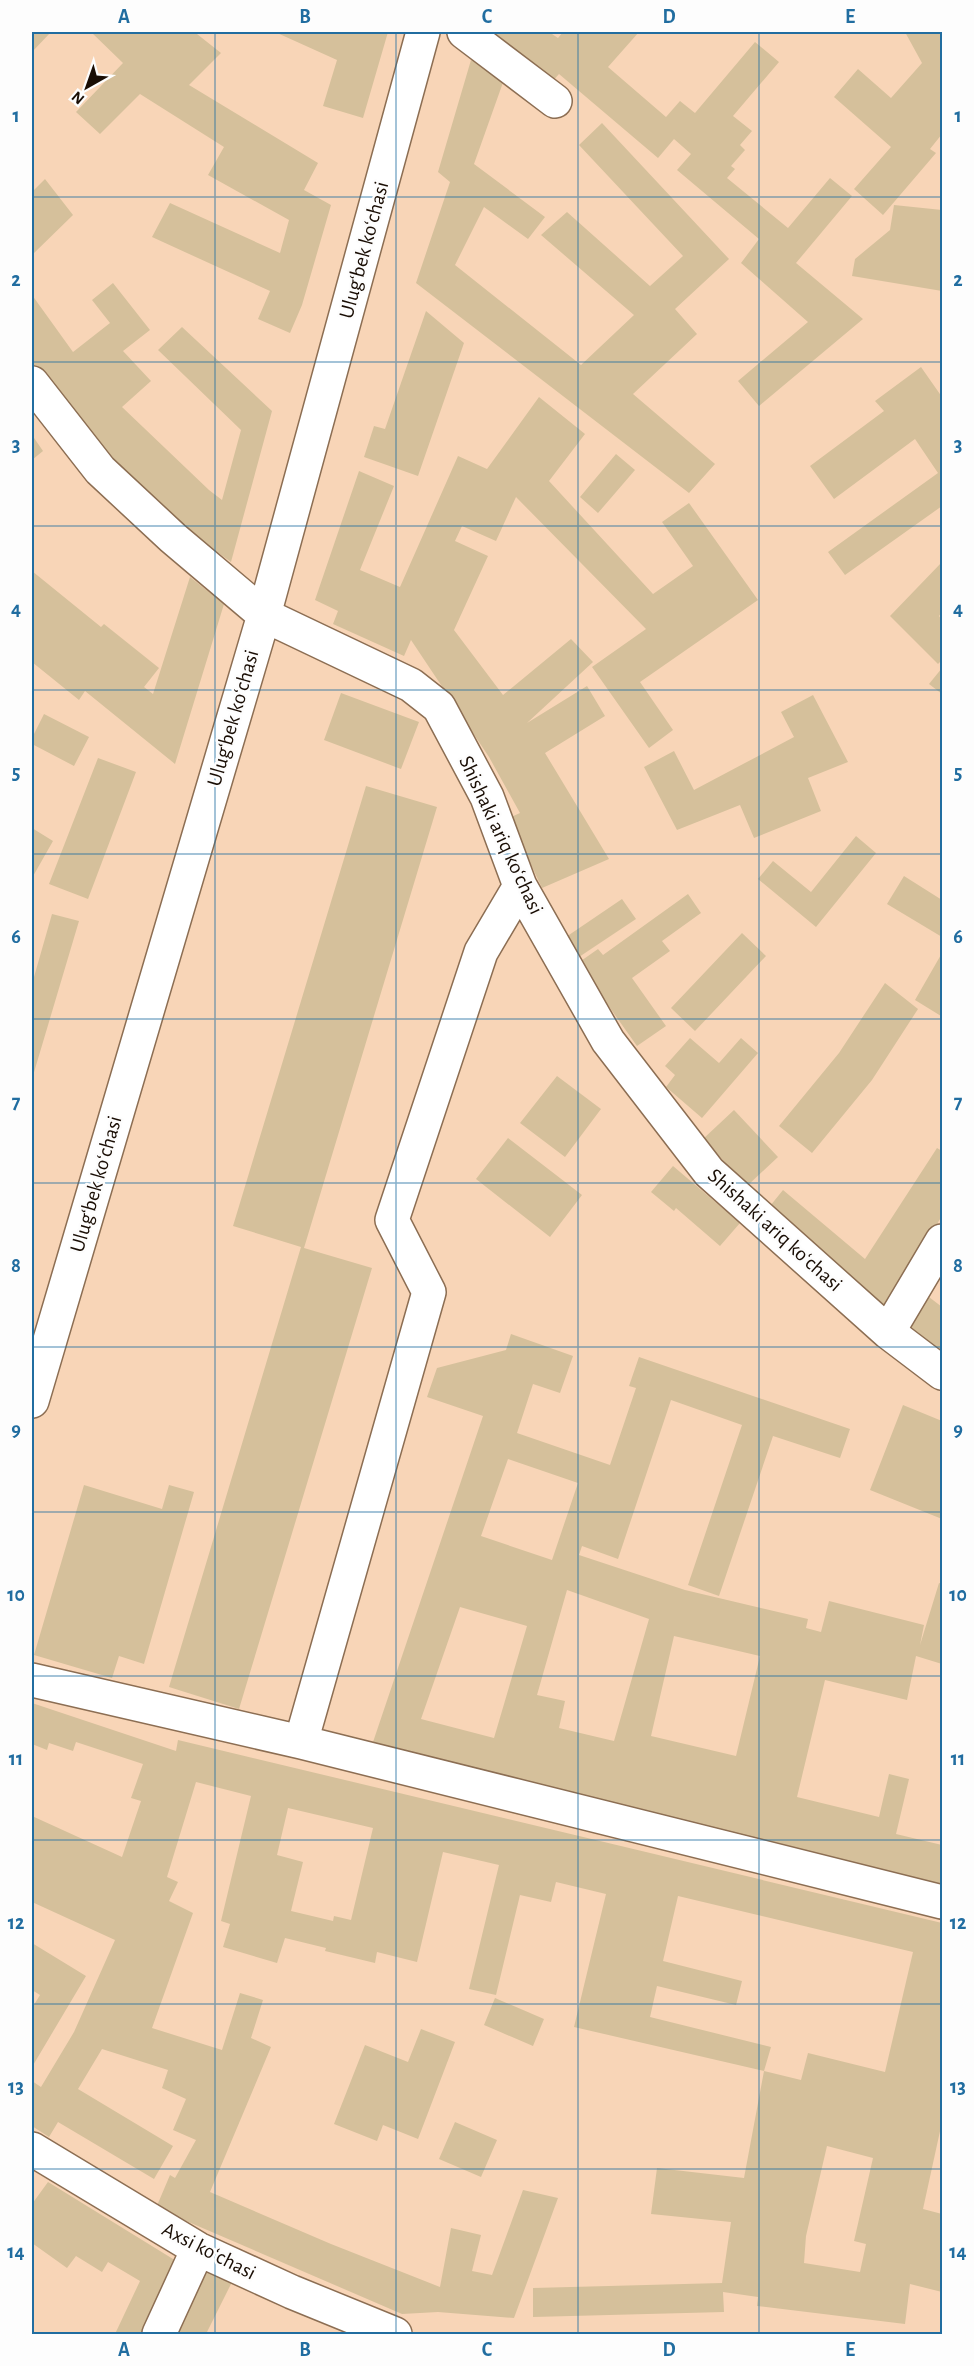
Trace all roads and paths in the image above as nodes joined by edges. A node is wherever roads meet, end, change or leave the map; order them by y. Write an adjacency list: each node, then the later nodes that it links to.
1 (423, 32): 5 (street, Ulugʻbek koʻchasi)
2 (464, 32): 3 (street)
3 (555, 101)
4 (32, 383): 5 (street, Shishaki ariq koʻchasi)
5 (264, 615): 6 (street, Shishaki ariq koʻchasi); 10 (street, Ulugʻbek koʻchasi)
6 (520, 886): 8 (street, Shishaki ariq koʻchasi); 12 (street)
7 (942, 1241): 8 (street)
8 (888, 1332): 9 (street, Shishaki ariq koʻchasi)
9 (942, 1373)
10 (32, 1401)
11 (32, 1680): 12 (street)
12 (300, 1742): 13 (street)
13 (942, 1902)
14 (32, 2149): 15 (street, Axsi koʻchasi)
15 (198, 2249): 16 (street); 17 (street, Axsi koʻchasi)
16 (159, 2334)
17 (395, 2334)

